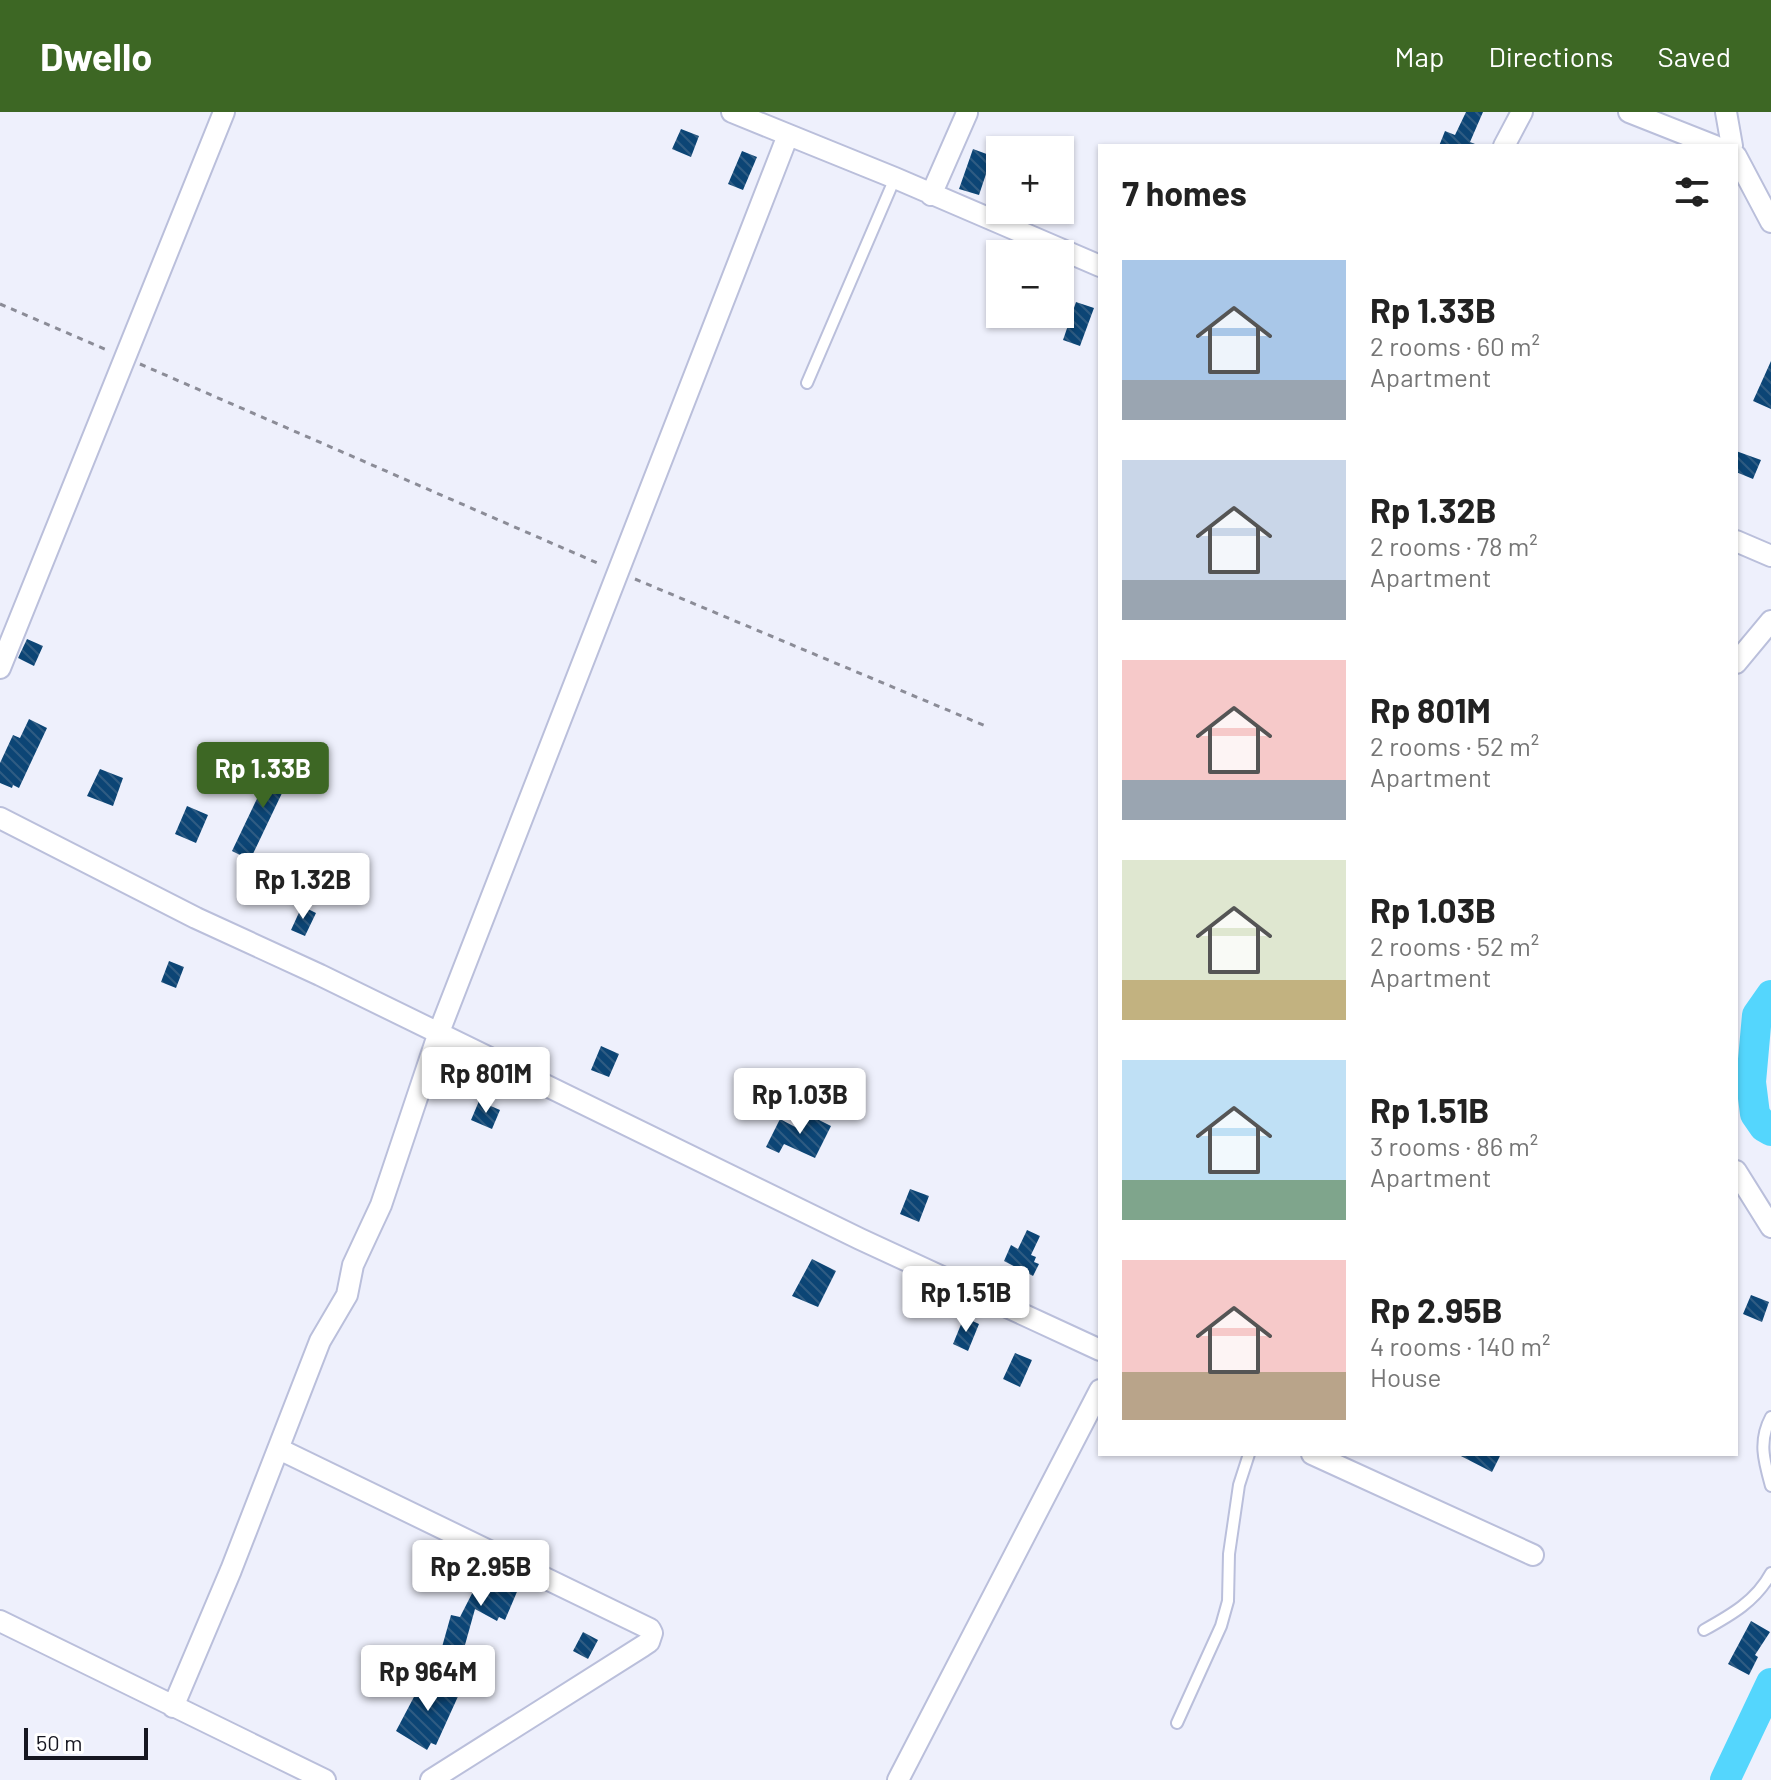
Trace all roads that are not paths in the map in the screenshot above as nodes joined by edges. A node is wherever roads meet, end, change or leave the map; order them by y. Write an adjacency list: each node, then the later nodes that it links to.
1 (224, 112): 21 (street)
2 (732, 112): 7 (street)
3 (1522, 112): 8 (street)
4 (1629, 112): 9 (street)
5 (1726, 112): 10 (street)
6 (967, 113): 13 (street)
7 (788, 135): 12 (street); 23 (street)
8 (1505, 144)
9 (1710, 144)
10 (1732, 144)
11 (1738, 160): 14 (street)
12 (895, 178): 13 (street); 16 (lane)
13 (931, 195): 15 (street)
14 (1771, 222)
15 (1098, 265)
16 (807, 383)
17 (1738, 542): 18 (street)
18 (1771, 556)
19 (1771, 621): 20 (street)
20 (1738, 661)
21 (0, 668)
22 (0, 818): 23 (street)
23 (439, 1032): 26 (street); 29 (street)
24 (1738, 1174): 25 (street)
25 (1771, 1227)
26 (1098, 1349)
27 (1098, 1394): 41 (street)
28 (1771, 1417): 32 (lane)
29 (279, 1449): 37 (street); 40 (street)
30 (1248, 1456): 38 (lane)
31 (1316, 1456): 33 (street)
32 (1771, 1486)
33 (1533, 1555)
34 (1771, 1573): 36 (lane)
35 (0, 1621): 37 (street)
36 (1704, 1630)
37 (173, 1707): 39 (street)
38 (1177, 1723)
39 (325, 1780)
40 (431, 1780)
41 (898, 1780)

